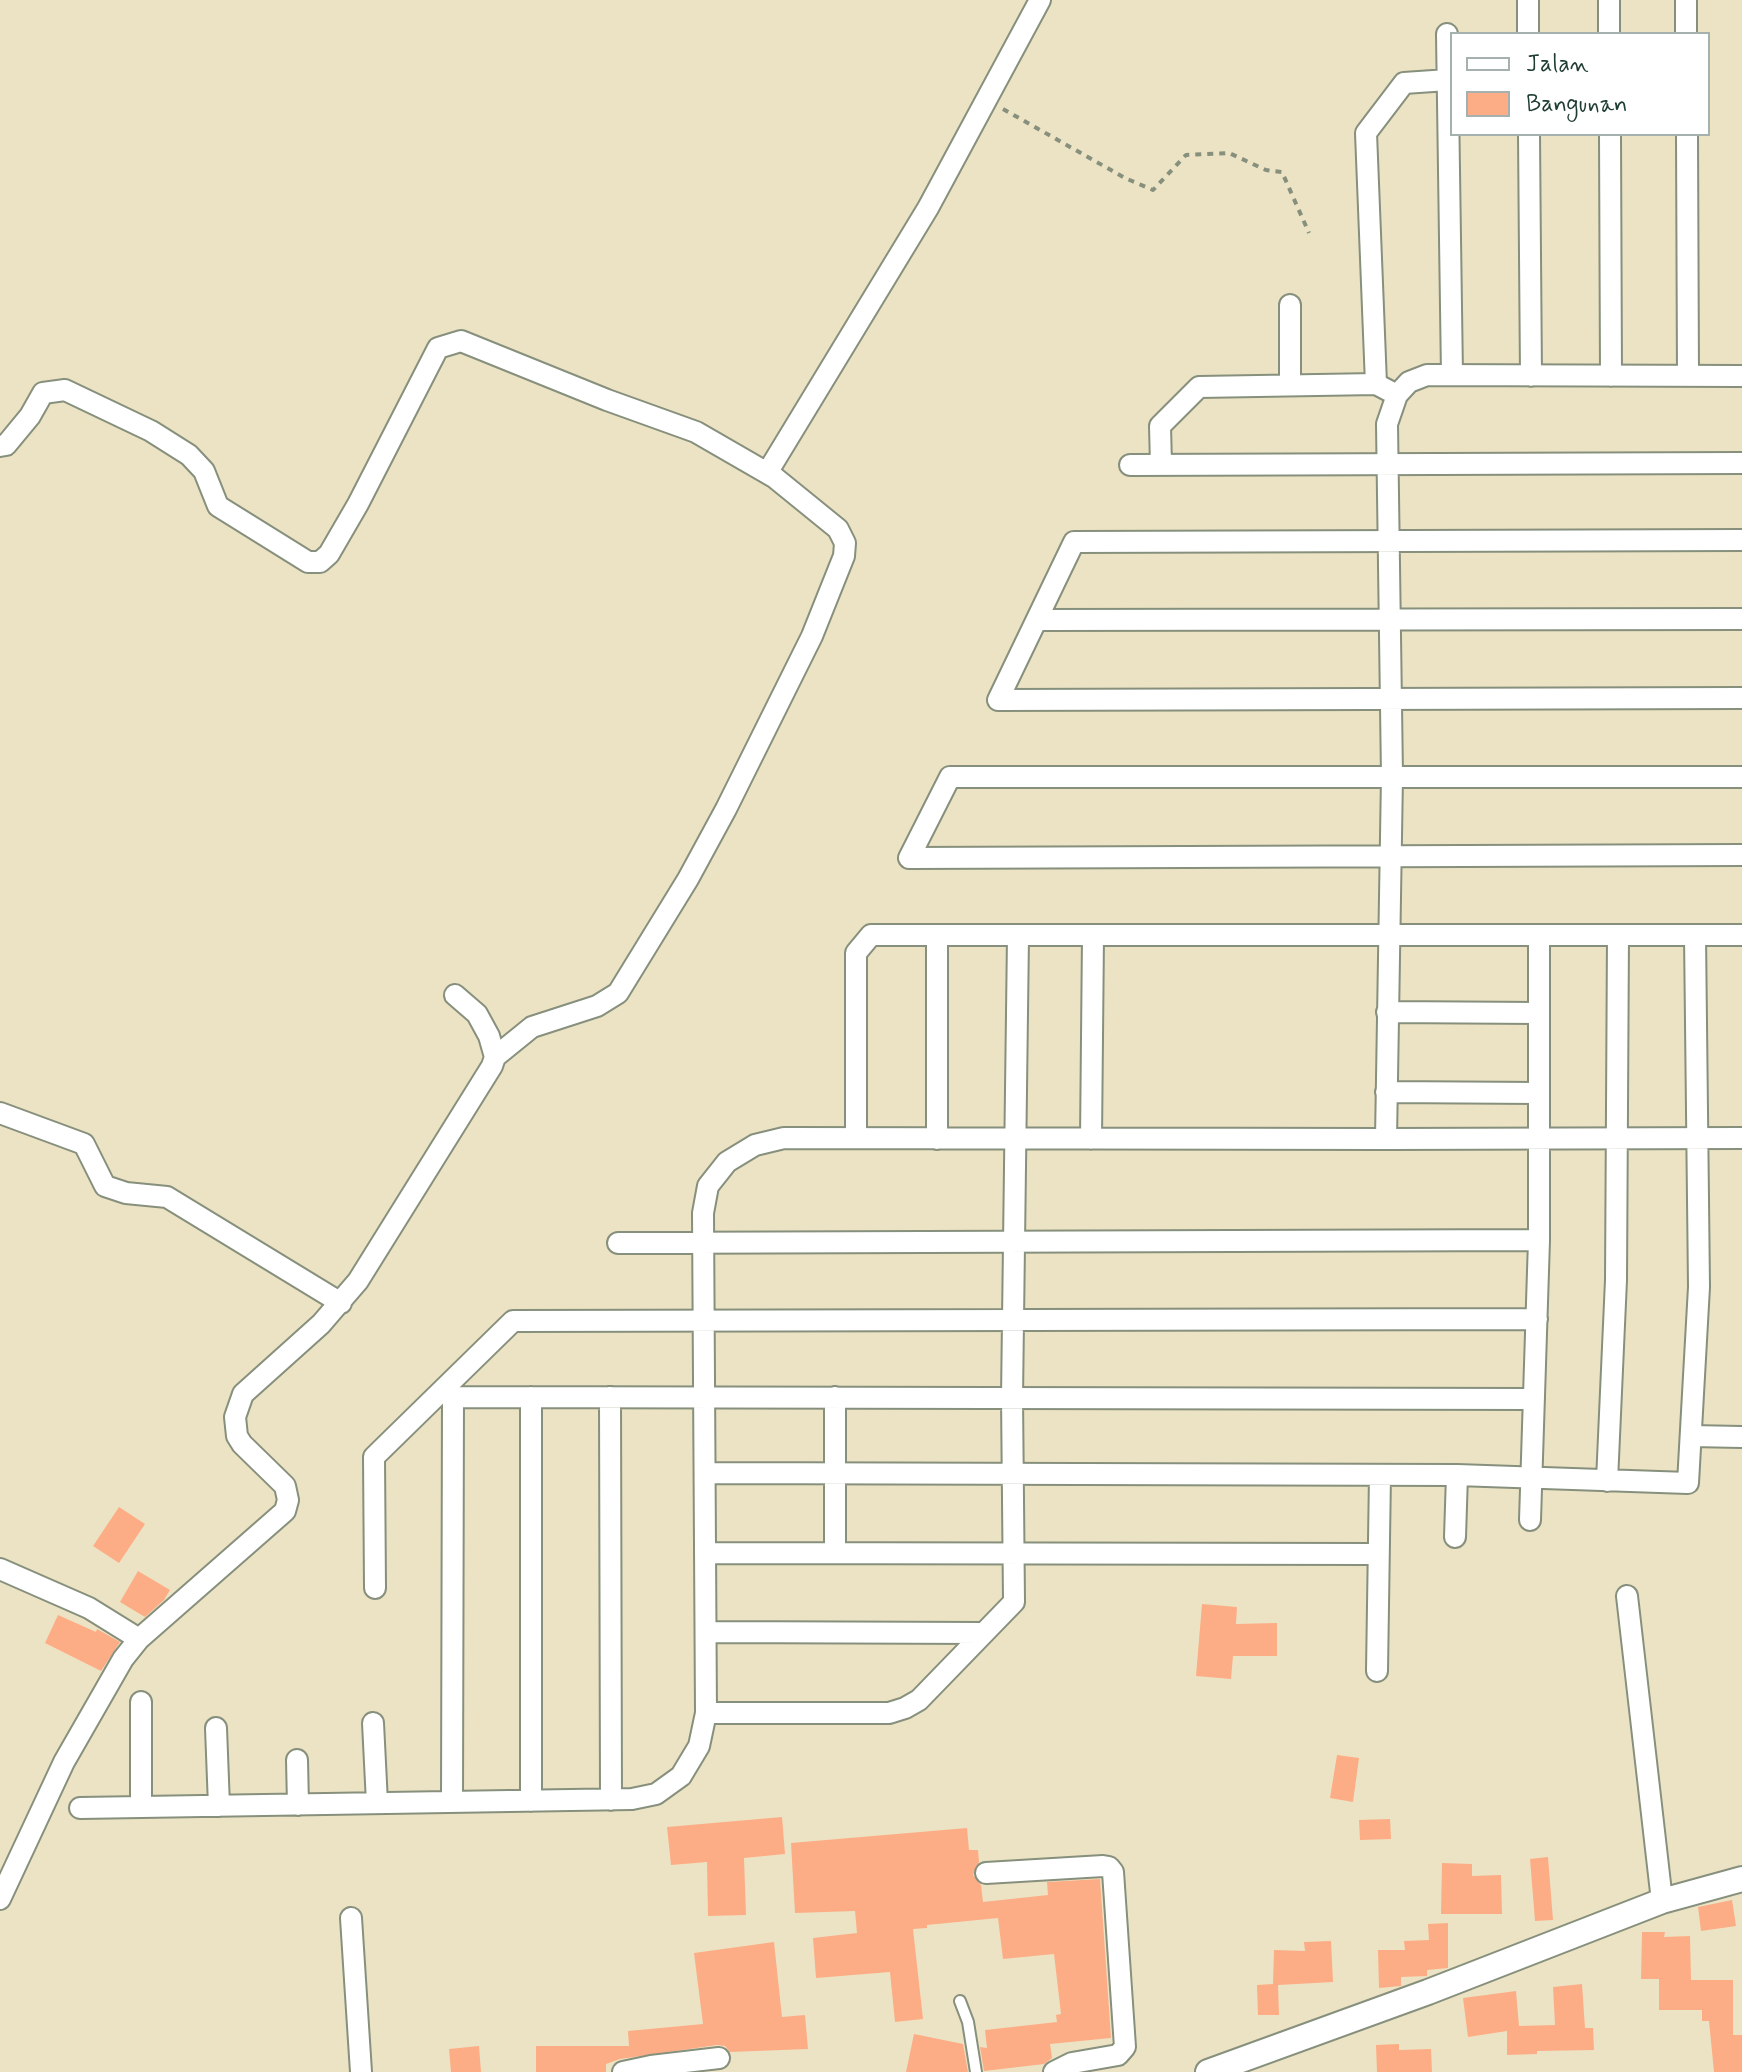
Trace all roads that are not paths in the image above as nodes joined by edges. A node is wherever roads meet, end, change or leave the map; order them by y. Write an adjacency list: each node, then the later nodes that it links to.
1 (1040, 0): 27 (street)
2 (1528, 0): 5 (street)
3 (1609, 0): 6 (street)
4 (1686, 0): 7 (street)
5 (1528, 32)
6 (1609, 32)
7 (1686, 32)
8 (1447, 34): 9 (street)
9 (1448, 80): 14 (street); 19 (street)
10 (1529, 136): 15 (street)
11 (1610, 136): 16 (street)
12 (1687, 136): 17 (street)
13 (1290, 305): 20 (street)
14 (1452, 375): 15 (street); 21 (street)
15 (1531, 376): 16 (street)
16 (1611, 376): 17 (street)
17 (1688, 376): 18 (street)
18 (1742, 376)
19 (1376, 384): 20 (street); 21 (street)
20 (1290, 385): 26 (street)
21 (1397, 395): 23 (street)
22 (0, 446): 27 (street)
23 (1387, 463): 24 (street); 26 (street); 29 (street)
24 (1742, 463)
25 (1130, 465): 26 (street)
26 (1161, 465)
27 (767, 473): 50 (street)
28 (1742, 540): 29 (street)
29 (1389, 541): 30 (street); 32 (street)
30 (1390, 619): 31 (street); 32 (street); 34 (street)
31 (1742, 619)
32 (1037, 620): 34 (street)
33 (1742, 698): 34 (street)
34 (1391, 699): 35 (street)
35 (1392, 776): 36 (street); 37 (street); 37 (street)
36 (1742, 777)
37 (1389, 855): 38 (street); 39 (street)
38 (1742, 855)
39 (1388, 934): 40 (street); 46 (street); 48 (street)
40 (1539, 935): 41 (street); 49 (street)
41 (1618, 935): 42 (street); 55 (street)
42 (1695, 935): 43 (street); 56 (street)
43 (1742, 935)
44 (937, 936): 45 (street); 54 (street); 58 (street)
45 (1018, 936): 46 (street); 59 (street)
46 (1093, 936): 60 (street)
47 (455, 995): 50 (street)
48 (1387, 1012): 49 (street); 51 (street)
49 (1539, 1013): 52 (street)
50 (495, 1057): 67 (street)
51 (1386, 1092): 52 (street); 61 (street)
52 (1539, 1093): 62 (street)
53 (0, 1113): 67 (street)
54 (856, 1138): 58 (street); 64 (street)
55 (1617, 1138): 56 (street); 62 (street); 85 (street)
56 (1697, 1138): 57 (street); 77 (street)
57 (1742, 1138)
58 (937, 1139): 59 (street)
59 (1015, 1139): 60 (street); 66 (street)
60 (1091, 1139): 61 (street)
61 (1386, 1139): 62 (street)
62 (1539, 1139): 63 (street)
63 (1539, 1240): 66 (street); 68 (street)
64 (703, 1242): 65 (street); 66 (street); 70 (street)
65 (618, 1243)
66 (1013, 1243): 69 (street)
67 (341, 1303): 97 (street)
68 (1537, 1319): 69 (street); 76 (street)
69 (1013, 1321): 70 (street); 75 (street)
70 (704, 1322): 71 (street); 93 (street)
71 (704, 1396): 73 (street); 74 (street); 75 (street); 79 (street)
72 (531, 1397): 73 (street); 105 (street); 106 (street)
73 (610, 1397): 104 (street)
74 (835, 1397): 75 (street); 80 (street)
75 (1012, 1397): 76 (street); 81 (street)
76 (1534, 1399): 84 (street)
77 (1691, 1436): 78 (street); 85 (street)
78 (1742, 1437)
79 (705, 1473): 80 (street); 88 (street)
80 (835, 1474): 81 (street); 89 (street)
81 (1013, 1474): 82 (street); 90 (street)
82 (1380, 1475): 83 (street); 91 (street)
83 (1457, 1475): 84 (street); 87 (street)
84 (1532, 1477): 85 (street); 86 (street)
85 (1607, 1481)
86 (1530, 1520)
87 (1455, 1537)
88 (706, 1553): 89 (street); 95 (street)
89 (835, 1553): 90 (street)
90 (1014, 1553): 91 (street); 96 (street)
91 (1378, 1554): 98 (street)
92 (0, 1569): 97 (street)
93 (375, 1588)
94 (1627, 1596): 115 (street)
95 (706, 1632): 96 (street); 100 (street)
96 (984, 1633): 100 (street)
97 (139, 1639): 114 (street)
98 (1377, 1671)
99 (141, 1702): 110 (street)
100 (706, 1713): 104 (street)
101 (373, 1723): 107 (street)
102 (216, 1728): 109 (street)
103 (297, 1760): 108 (street)
104 (611, 1800): 105 (street)
105 (531, 1801): 106 (street)
106 (452, 1802): 107 (street)
107 (377, 1803): 108 (street)
108 (298, 1805): 109 (street)
109 (219, 1806): 110 (street)
110 (141, 1807): 111 (street)
111 (80, 1808)
112 (986, 1873): 122 (street)
113 (1742, 1879): 115 (street)
114 (0, 1899)
115 (1662, 1901): 123 (street)
116 (351, 1918): 119 (street)
117 (960, 2001): 121 (lane)
118 (719, 2058): 120 (street)
119 (361, 2072)
120 (623, 2072)
121 (976, 2072)
122 (1054, 2072)
123 (1208, 2072)

